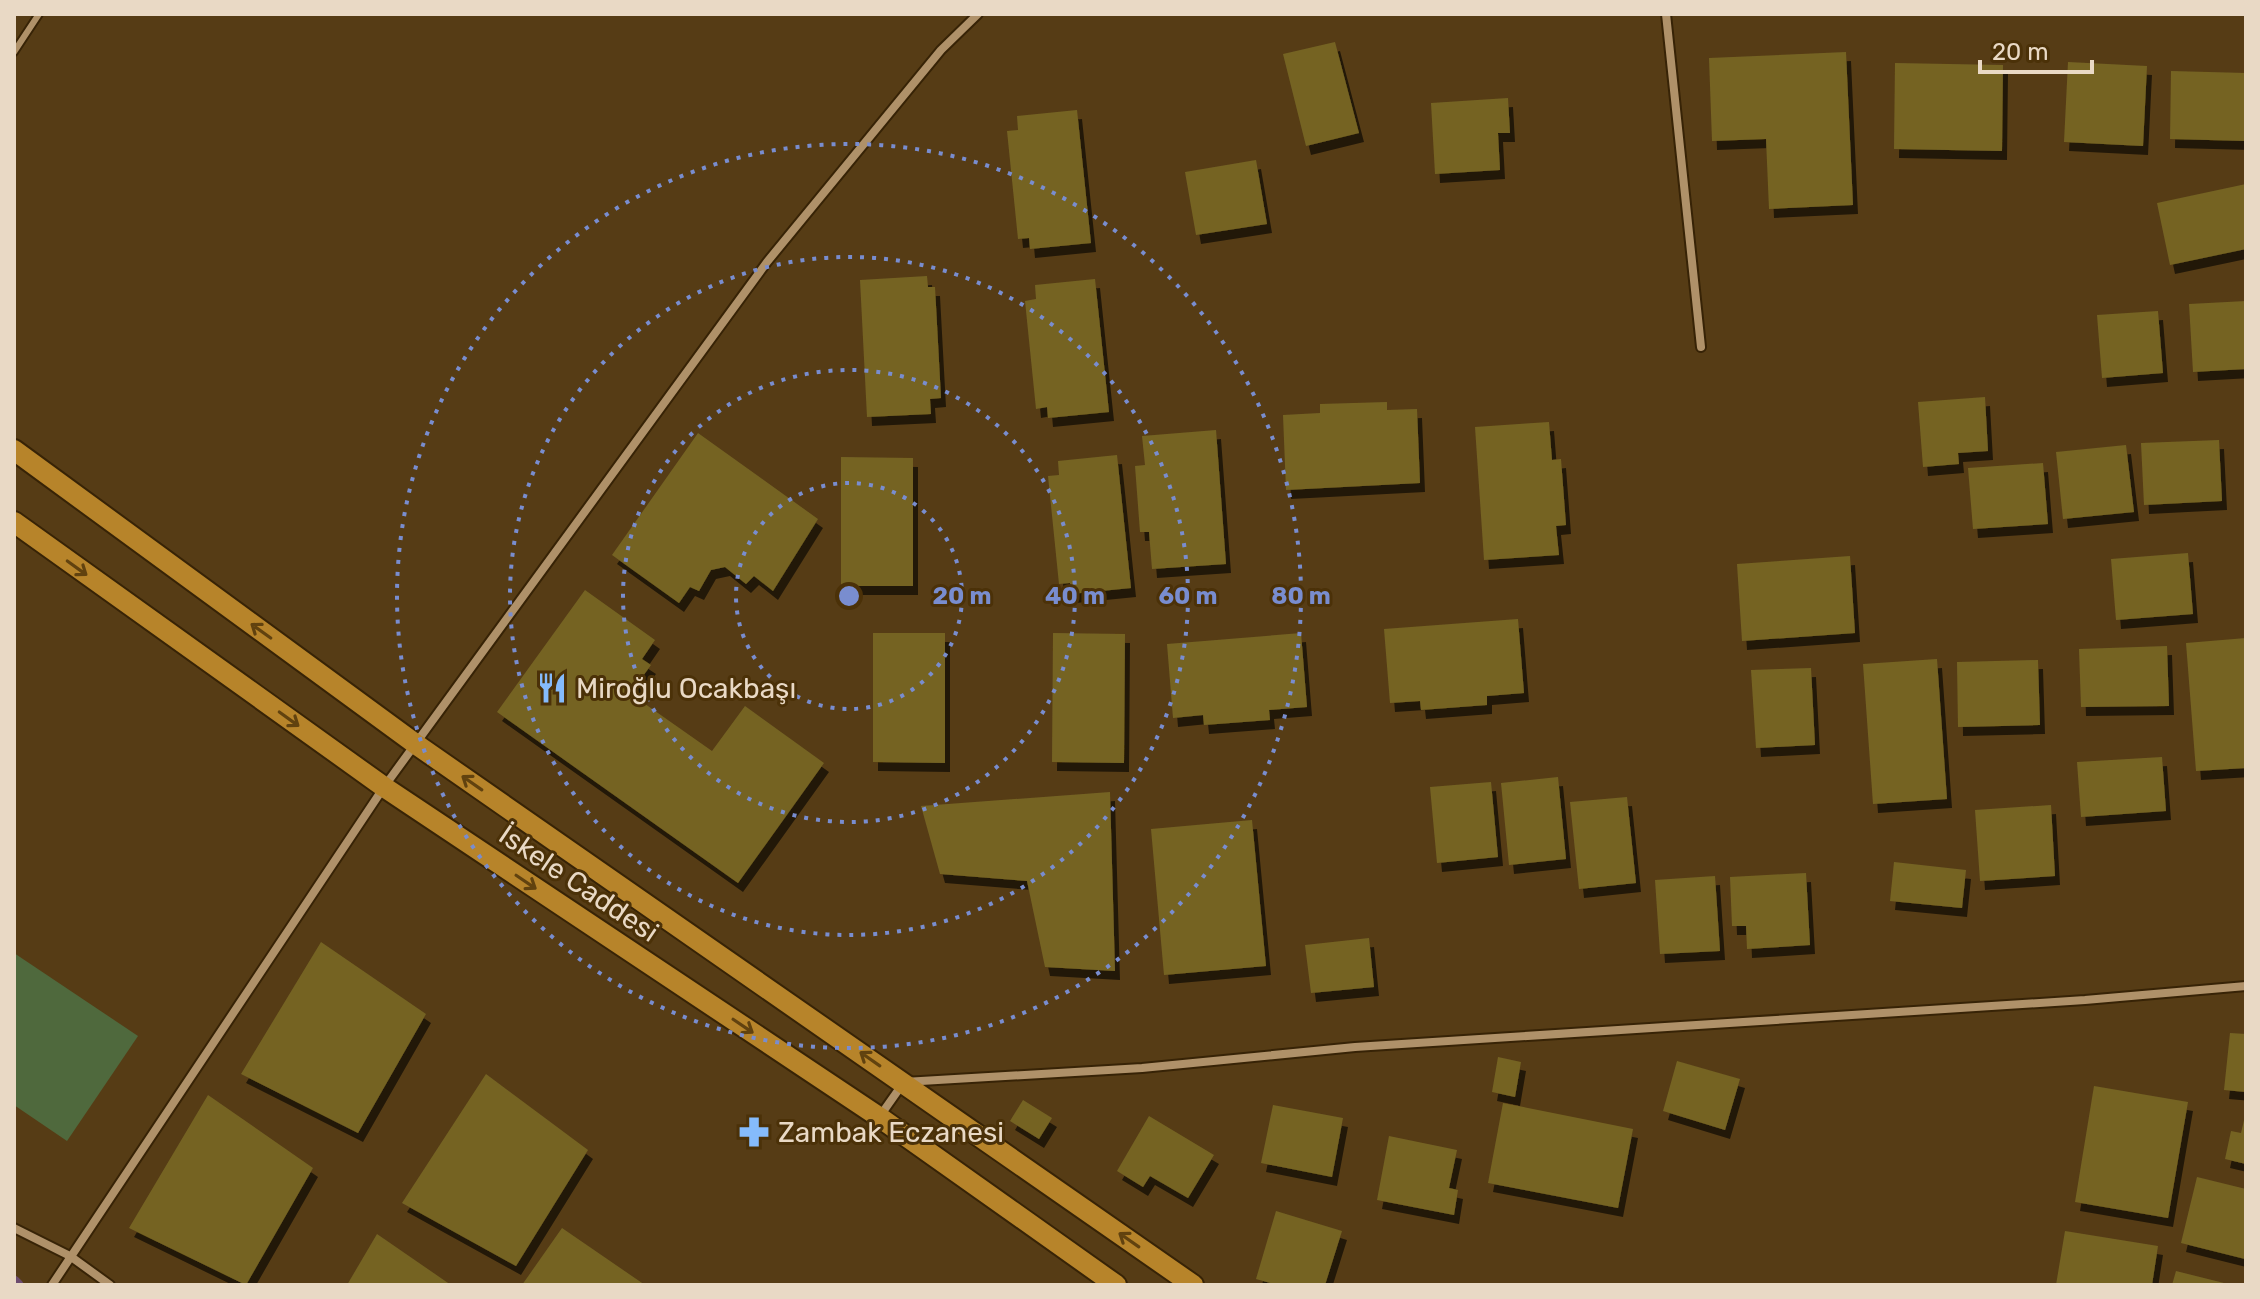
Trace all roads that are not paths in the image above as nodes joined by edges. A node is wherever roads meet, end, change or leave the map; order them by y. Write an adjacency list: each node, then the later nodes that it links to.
1 (39, 14): 4 (lane)
2 (978, 14): 8 (street)
3 (1666, 14): 5 (street)
4 (14, 52)
5 (1701, 347)
6 (14, 450): 8 (main road, one-way to 6)
7 (14, 522): 9 (main road, İskele Caddesi, one-way to 9)
8 (417, 745): 9 (street); 11 (main road, one-way to 8)
9 (384, 787): 12 (main road, İskele Caddesi, one-way to 12); 14 (street)
10 (2246, 986): 11 (street)
11 (904, 1082): 12 (street); 18 (main road, one-way to 11)
12 (879, 1117): 17 (main road, İskele Caddesi)
13 (14, 1228): 14 (street)
14 (70, 1256): 15 (street); 16 (street)
15 (52, 1285)
16 (110, 1285)
17 (1116, 1285)
18 (1193, 1285)

